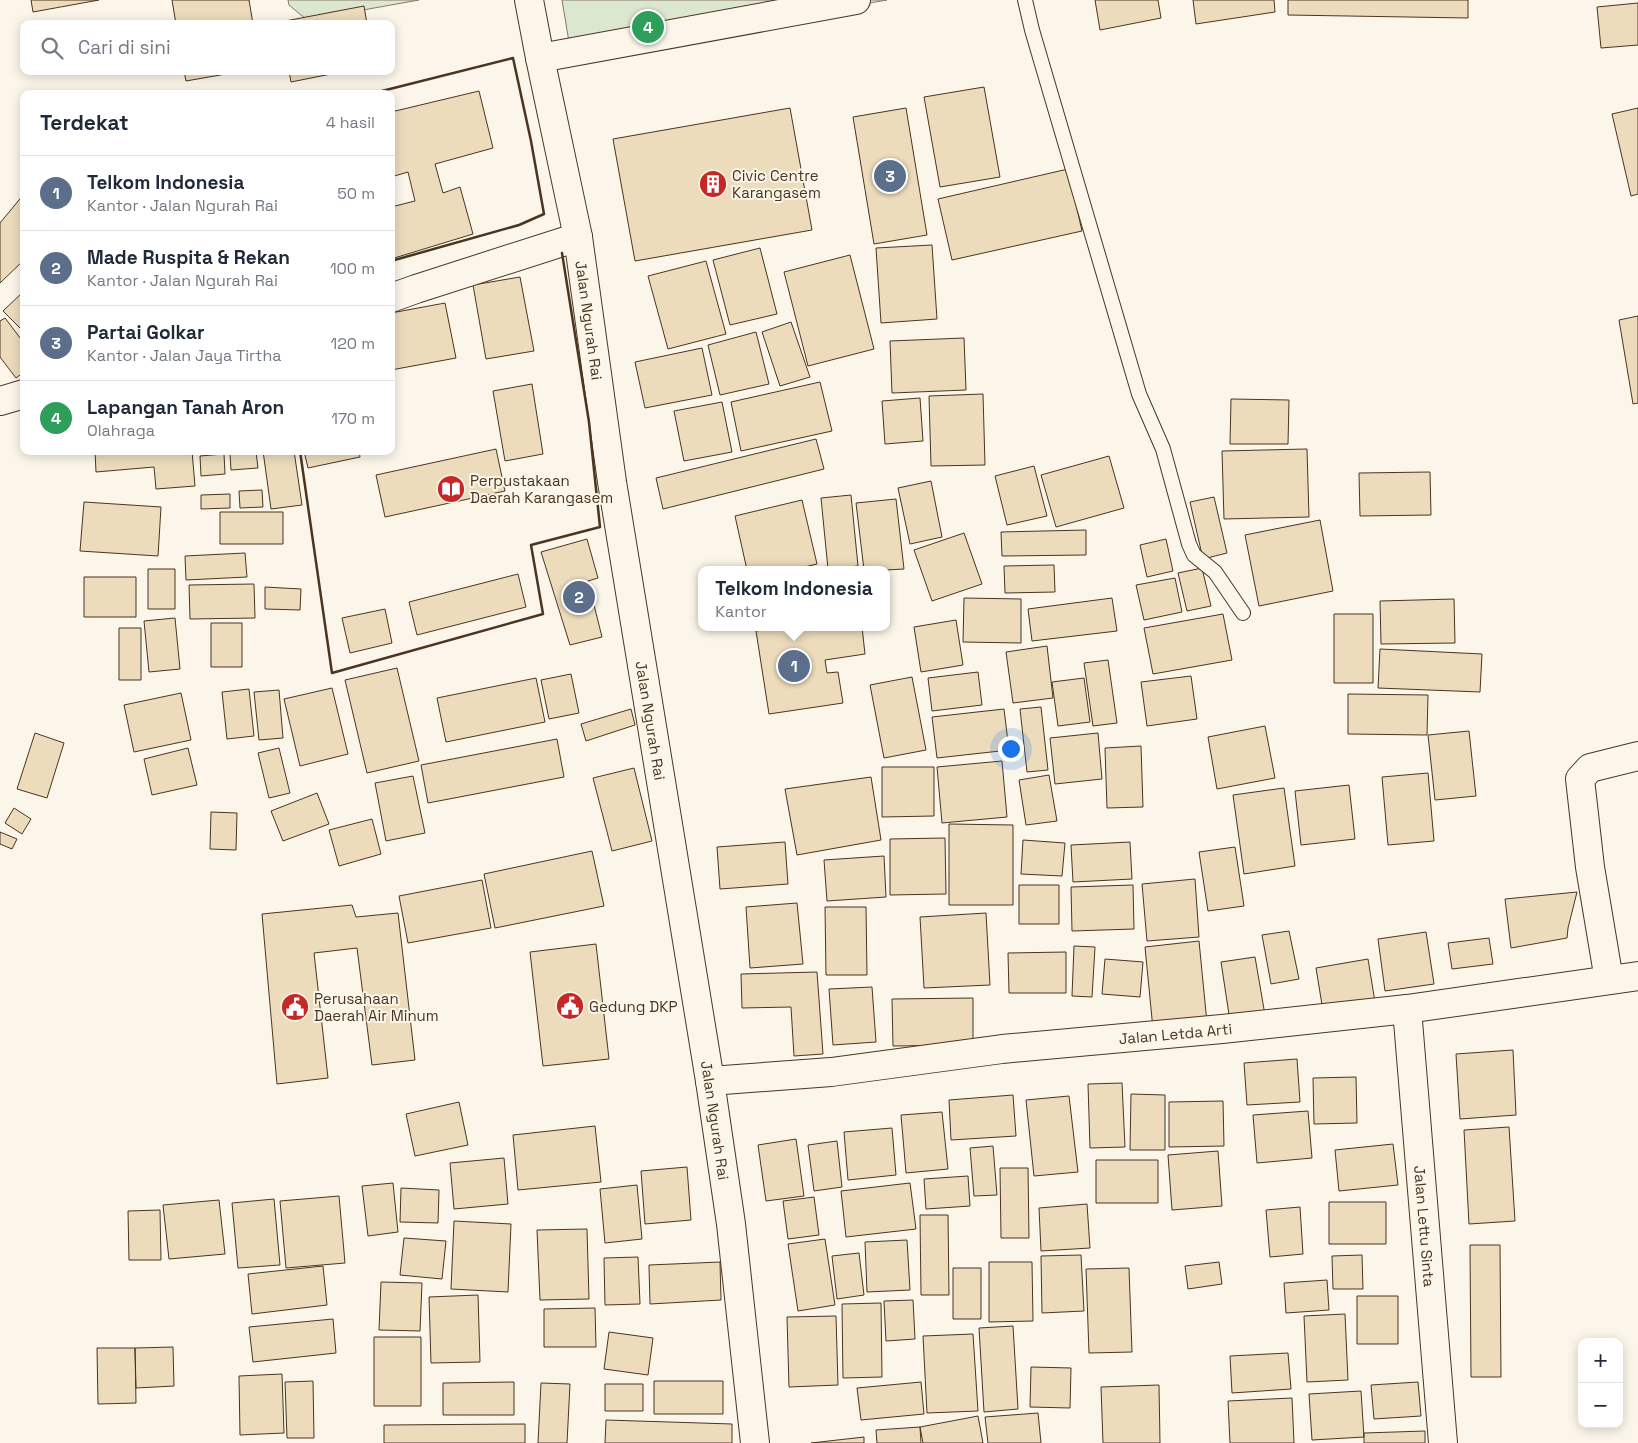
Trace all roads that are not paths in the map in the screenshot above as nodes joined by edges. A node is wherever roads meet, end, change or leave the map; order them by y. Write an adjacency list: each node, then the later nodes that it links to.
1 (529, 0): 4 (street, Jalan Ngurah Rai)
2 (856, 0): 4 (street)
3 (1025, 0): 9 (lane)
4 (540, 58): 5 (street, Jalan Ngurah Rai)
5 (578, 237): 6 (street); 14 (street, Jalan Ngurah Rai)
6 (395, 296)
7 (20, 395): 8 (street)
8 (0, 401)
9 (1243, 612)
10 (1638, 756): 12 (street)
11 (1638, 976): 12 (street, Jalan Letda Arti)
12 (1609, 980): 13 (street, Jalan Letda Arti)
13 (1407, 1009): 14 (street, Jalan Letda Arti); 16 (street, Jalan Lettu Sinta)
14 (710, 1081): 15 (street, Jalan Ngurah Rai)
15 (755, 1443)
16 (1443, 1443)

